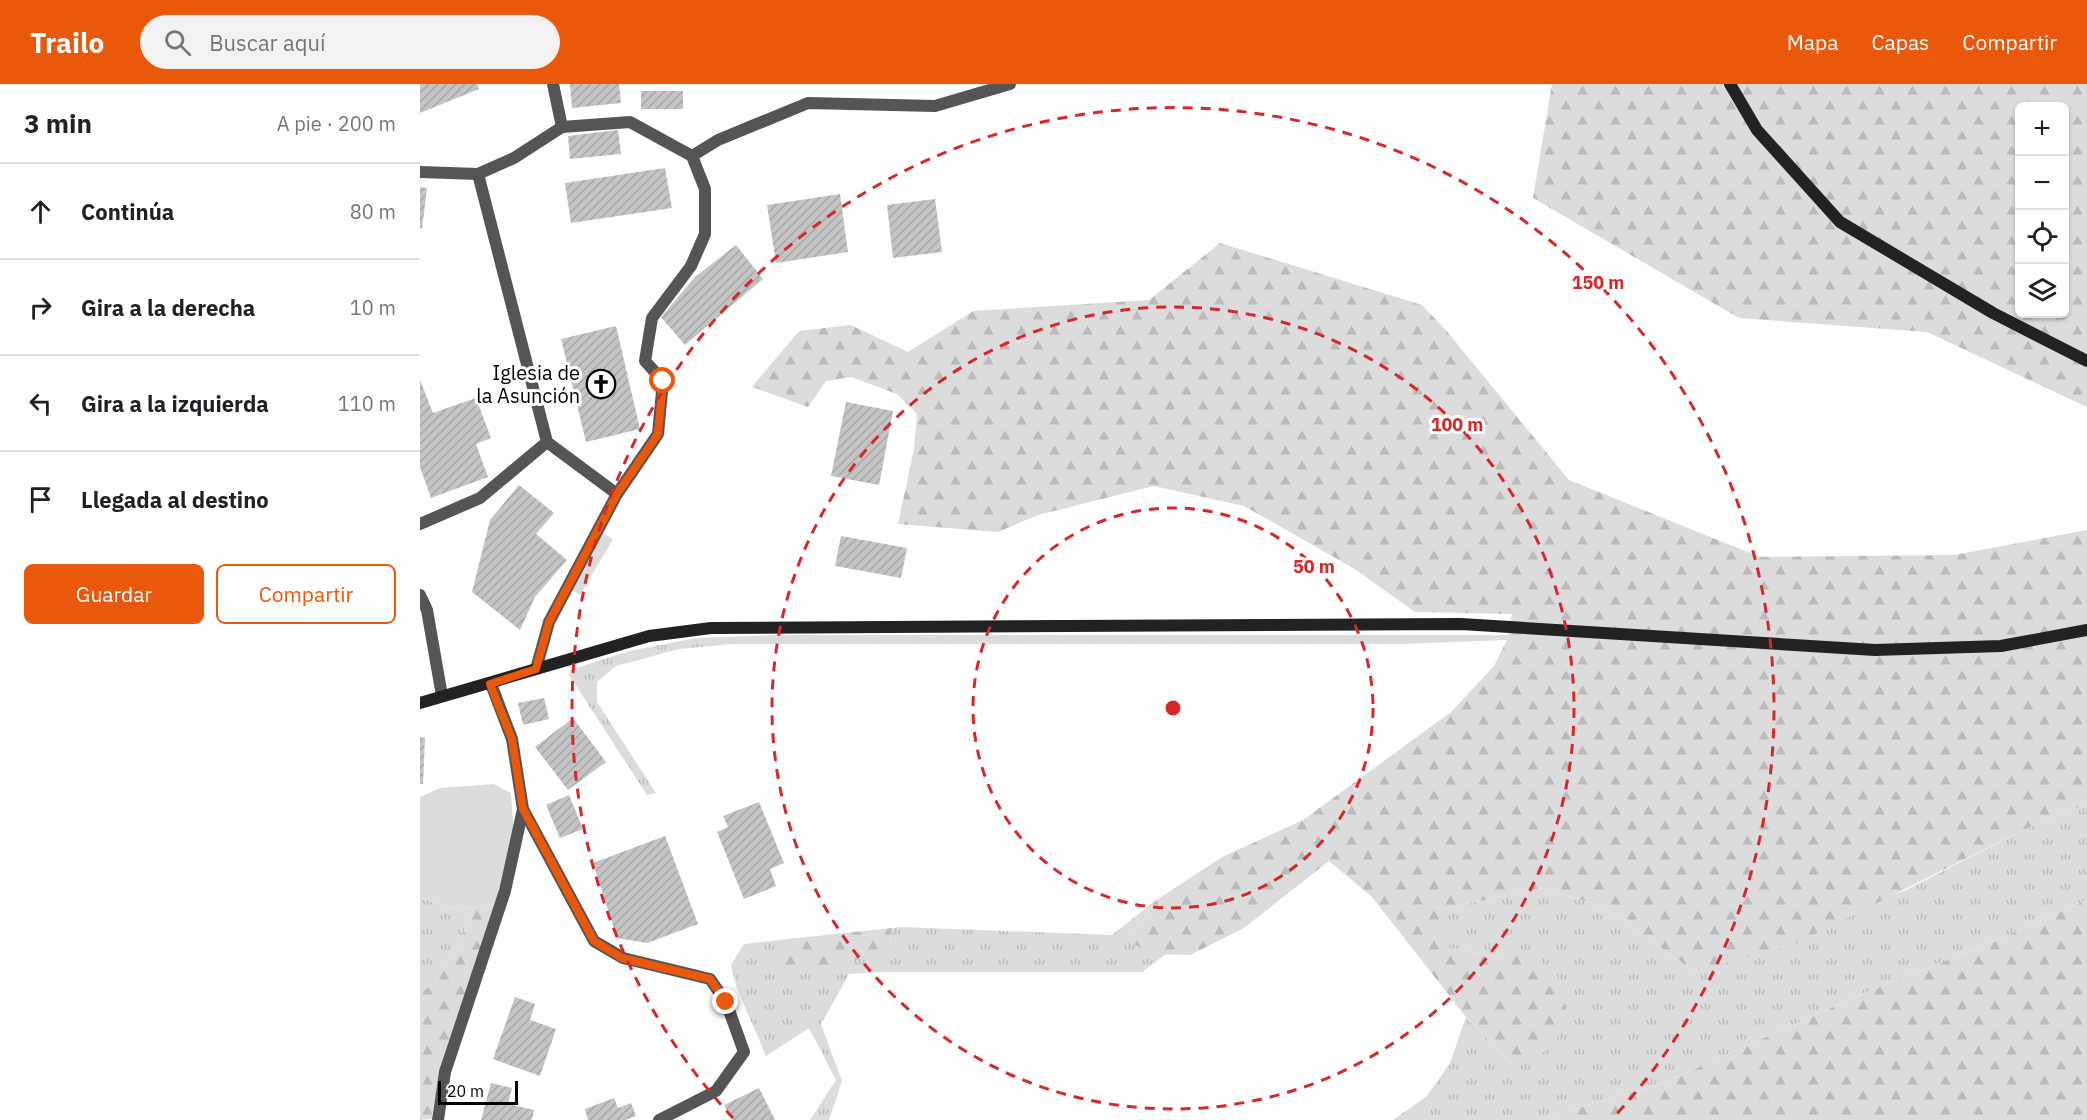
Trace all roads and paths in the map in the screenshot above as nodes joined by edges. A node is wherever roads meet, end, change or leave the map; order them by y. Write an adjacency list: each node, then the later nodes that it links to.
1 (553, 84): 4 (street)
2 (1010, 84): 5 (street)
3 (1730, 84): 8 (street)
4 (562, 127): 5 (street); 7 (street)
5 (692, 156): 10 (street)
6 (420, 172): 7 (street)
7 (478, 174): 9 (street)
8 (2087, 361)
9 (547, 442): 10 (street); 11 (street)
10 (617, 494): 14 (street)
11 (420, 524)
12 (420, 595): 16 (street)
13 (2087, 630): 14 (street)
14 (536, 669): 15 (street)
15 (490, 684): 16 (street); 18 (street)
16 (442, 696): 17 (street)
17 (420, 703)
18 (523, 809): 19 (street); 20 (street)
19 (438, 1120)
20 (659, 1120)

